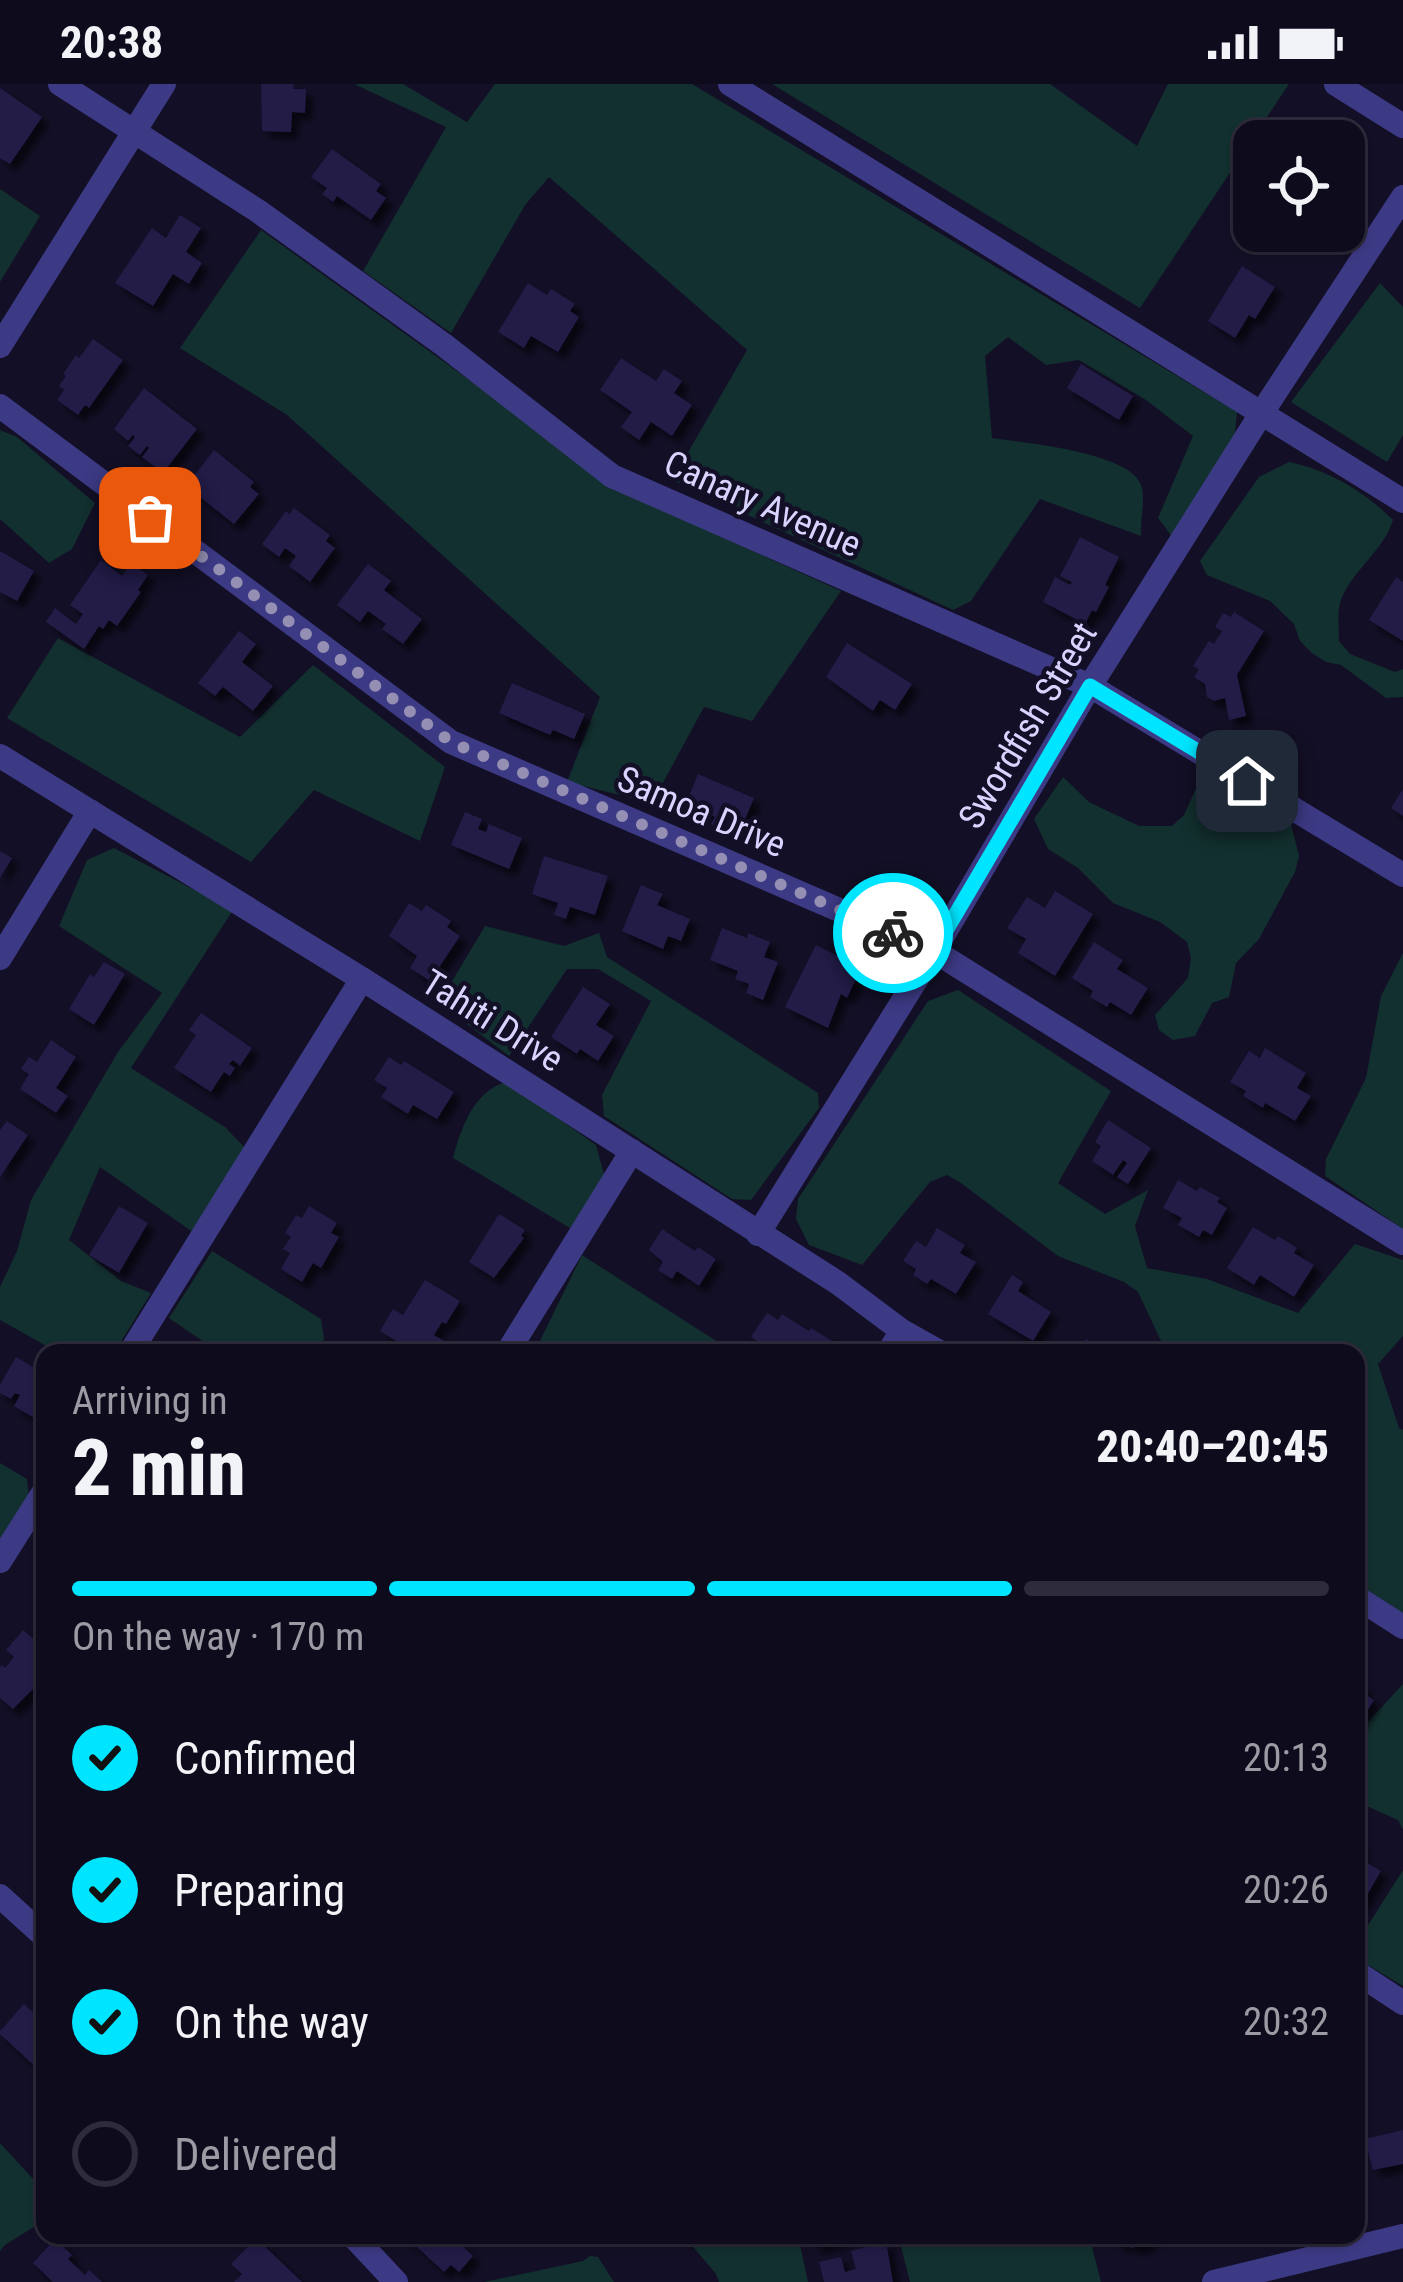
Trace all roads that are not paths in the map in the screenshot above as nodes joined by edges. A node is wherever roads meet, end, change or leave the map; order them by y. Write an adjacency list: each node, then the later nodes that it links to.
1 (60, 84): 6 (street, Canary Avenue)
2 (164, 84): 6 (street)
3 (730, 84): 10 (street)
4 (1336, 84): 5 (street)
5 (1403, 127)
6 (135, 130): 8 (street); 12 (street, Canary Avenue)
7 (1403, 197): 10 (street, Swordfish Street)
8 (0, 346)
9 (0, 406): 16 (street, Samoa Drive)
10 (1262, 414): 11 (street); 12 (street, Swordfish Street)
11 (1403, 500)
12 (1090, 686): 15 (street, Canary Avenue); 16 (street, Swordfish Street)
13 (0, 757): 14 (street, Tahiti Drive)
14 (91, 811): 17 (street); 18 (street, Tahiti Drive)
15 (1403, 875)
16 (934, 951): 20 (street, Swordfish Street); 21 (street, Samoa Drive)
17 (0, 958)
18 (362, 979): 19 (street, Tahiti Drive); 23 (street)
19 (632, 1151): 20 (street, Tahiti Drive); 24 (street)
20 (758, 1234): 22 (street, Tahiti Drive)
21 (1403, 1243)
22 (895, 1342)
23 (136, 1344)
24 (514, 1344)
25 (36, 1504): 26 (street)
26 (0, 1561)
27 (1365, 1604): 28 (street)
28 (1403, 1627)
29 (0, 1896): 30 (street)
30 (36, 1929)
31 (1365, 1978): 32 (street)
32 (1403, 2003)
33 (1403, 2236): 36 (street)
34 (360, 2244): 35 (street)
35 (396, 2282)
36 (1214, 2282)

